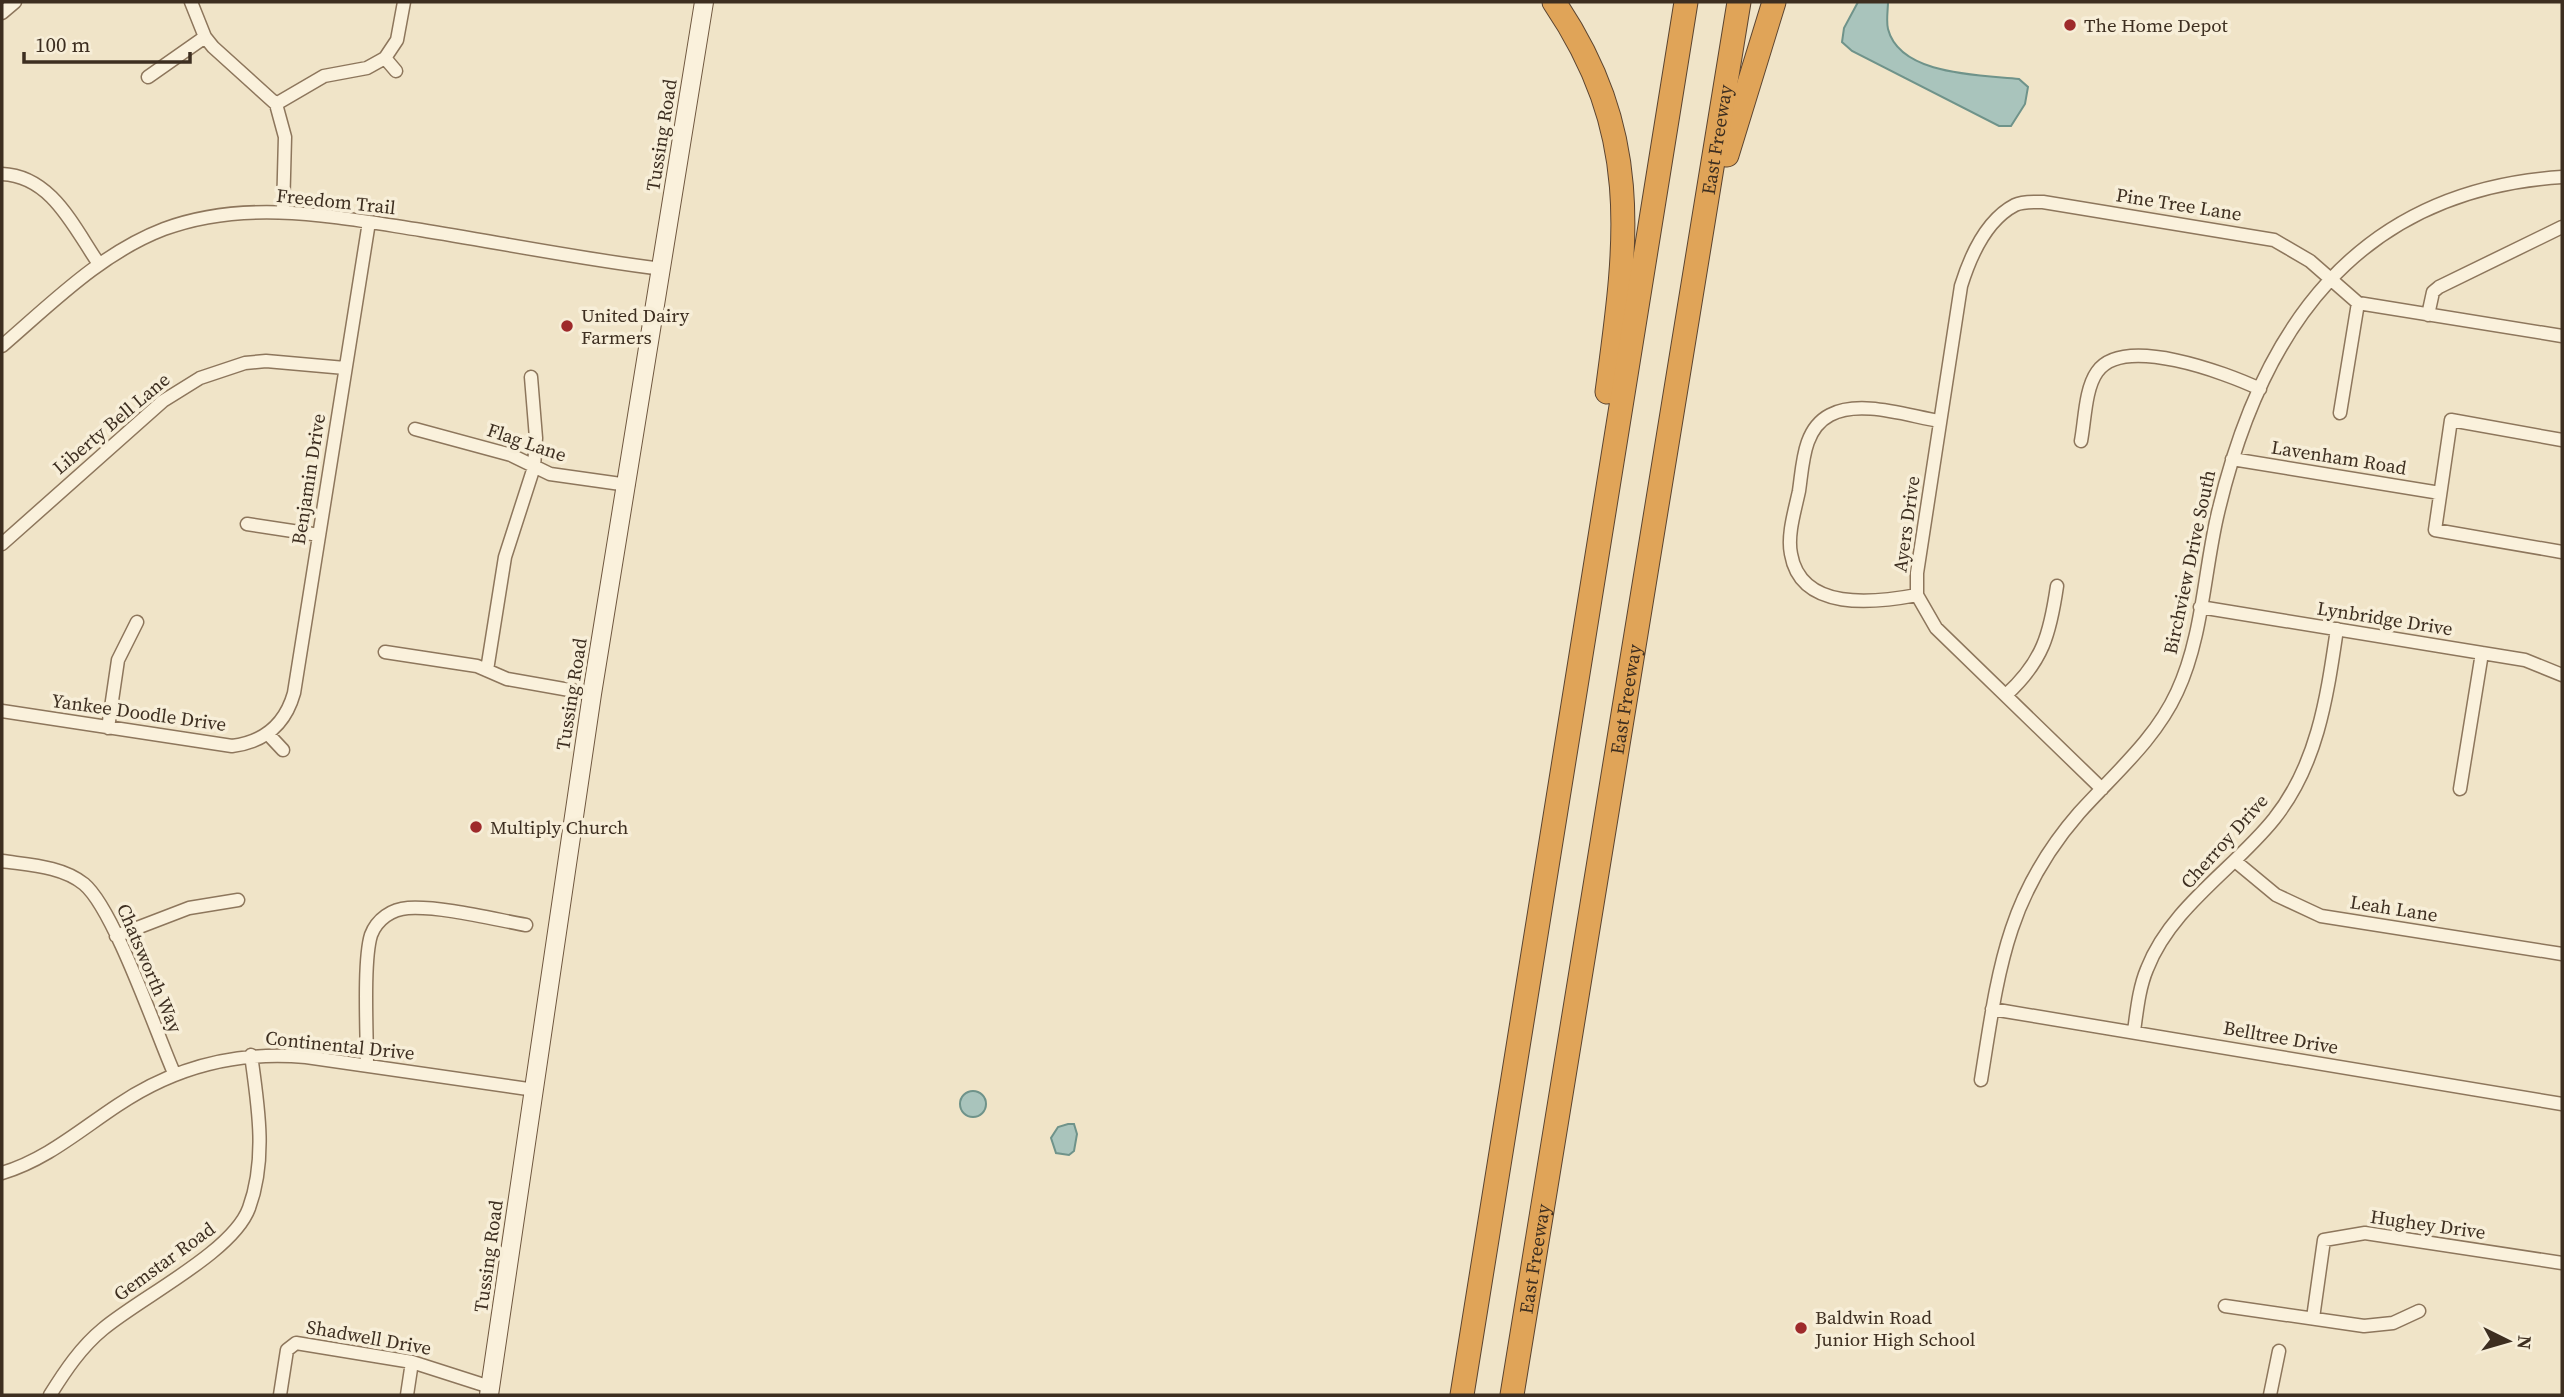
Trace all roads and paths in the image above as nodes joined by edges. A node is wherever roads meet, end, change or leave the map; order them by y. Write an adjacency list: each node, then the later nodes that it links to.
1 (15, 2): 9 (street)
2 (191, 2): 10 (street)
3 (404, 2): 11 (street)
4 (704, 2): 23 (main road, Tussing Road)
5 (1555, 2): 62 (highway)
6 (1686, 2): 62 (highway)
7 (1739, 2): 21 (highway, East Freeway)
8 (1774, 2): 21 (highway)
9 (2, 13)
10 (205, 37): 13 (street); 14 (street)
11 (385, 58): 12 (street); 14 (street)
12 (396, 71)
13 (148, 77)
14 (276, 104): 18 (street)
15 (2, 174): 22 (street)
16 (2562, 177): 24 (street, Birchview Drive South)
17 (2011, 207): 24 (street, Pine Tree Lane); 33 (street, Ayers Drive)
18 (283, 212): 19 (street, Freedom Trail); 22 (street, Freedom Trail)
19 (369, 222): 23 (street, Freedom Trail); 29 (street, Benjamin Drive)
20 (2562, 227): 26 (street)
21 (1700, 242): 89 (highway, East Freeway)
22 (99, 264): 28 (street, Freedom Trail)
23 (662, 269): 39 (main road, Tussing Road)
24 (2330, 279): 25 (street, Pine Tree Lane); 31 (street, Birchview Drive South)
25 (2358, 303): 26 (street); 32 (street)
26 (2428, 315): 27 (street)
27 (2562, 336)
28 (2, 346)
29 (345, 368): 42 (street, Benjamin Drive); 43 (street, Liberty Bell Lane)
30 (531, 377): 38 (street)
31 (2260, 389): 36 (street); 37 (street, Birchview Drive South)
32 (2340, 413)
33 (1940, 421): 46 (street, Ayers Drive); 46 (street)
34 (415, 429): 38 (street, Flag Lane)
35 (2562, 440): 40 (street)
36 (2081, 441)
37 (2232, 459): 40 (street, Lavenham Road); 47 (street, Birchview Drive South)
38 (534, 467): 39 (street, Flag Lane); 52 (street)
39 (628, 485): 54 (main road, Tussing Road)
40 (2440, 493): 44 (street)
41 (247, 524): 42 (street)
42 (319, 535): 58 (street, Benjamin Drive)
43 (2, 544)
44 (2562, 552)
45 (2057, 586): 55 (street)
46 (1917, 595): 55 (street, Ayers Drive)
47 (2200, 607): 49 (street, Lynbridge Drive); 60 (street, Birchview Drive South)
48 (137, 622): 57 (street)
49 (2337, 629): 51 (street, Lynbridge Drive); 64 (street, Cherroy Drive)
50 (385, 652): 52 (street)
51 (2482, 653): 53 (street, Lynbridge Drive); 61 (street)
52 (487, 670): 54 (street)
53 (2562, 675)
54 (592, 694): 75 (main road, Tussing Road)
55 (2006, 695): 60 (street, Ayers Drive)
56 (2, 711): 57 (street, Yankee Doodle Drive)
57 (108, 728): 58 (street, Yankee Doodle Drive)
58 (268, 734): 59 (street)
59 (283, 750)
60 (2102, 789): 69 (street, Birchview Drive South)
61 (2460, 789)
62 (1553, 813): 88 (highway)
63 (2, 861): 67 (street, Chatsworth Way)
64 (2235, 861): 68 (street, Leah Lane); 70 (street, Cherroy Drive)
65 (238, 900): 67 (street)
66 (526, 925): 72 (street)
67 (116, 936): 73 (street, Chatsworth Way)
68 (2562, 954)
69 (1992, 1009): 70 (street, Belltree Drive); 74 (street, Birchview Drive South)
70 (2134, 1031): 76 (street, Belltree Drive)
71 (251, 1055): 72 (street, Continental Drive); 73 (street, Continental Drive); 85 (street, Gemstar Road)
72 (367, 1065): 75 (street, Continental Drive)
73 (174, 1073): 77 (street, Continental Drive)
74 (1981, 1080)
75 (535, 1090): 84 (main road, Tussing Road)
76 (2562, 1104)
77 (2, 1173)
78 (2562, 1263): 81 (street, Hughey Drive)
79 (2225, 1306): 81 (street)
80 (2419, 1311): 81 (street)
81 (2313, 1318)
82 (2279, 1351): 90 (street)
83 (412, 1362): 84 (street, Shadwell Drive); 86 (street, Shadwell Drive); 87 (street)
84 (490, 1391)
85 (50, 1395)
86 (280, 1395)
87 (407, 1395)
88 (1462, 1395)
89 (1512, 1395)
90 (2270, 1395)

